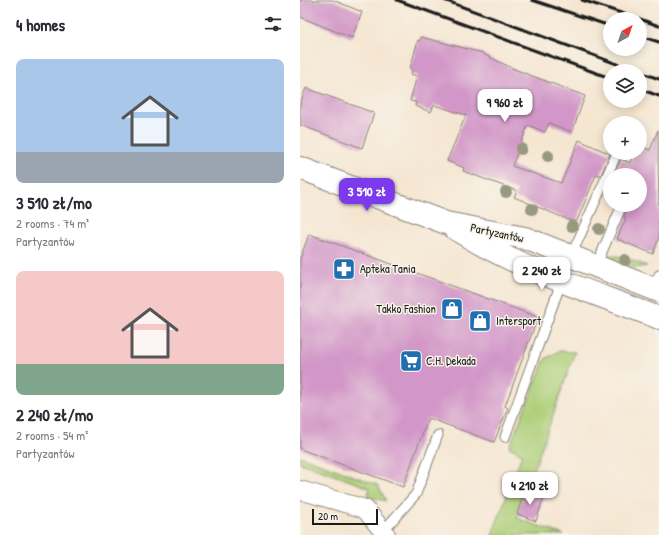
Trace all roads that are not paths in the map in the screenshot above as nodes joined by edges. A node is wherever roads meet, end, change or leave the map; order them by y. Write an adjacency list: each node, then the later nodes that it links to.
1 (614, 160): 5 (lane)
2 (300, 168): 4 (street, Partyzantów)
3 (619, 212): 6 (lane)
4 (446, 223): 5 (street, Partyzantów); 7 (street, Partyzantów)
5 (571, 256): 6 (street, Partyzantów)
6 (596, 266): 8 (street, Partyzantów)
7 (562, 280): 9 (street, Partyzantów); 11 (lane)
8 (657, 285)
9 (659, 318)
10 (438, 435): 13 (lane)
11 (505, 437)
12 (300, 490): 13 (street)
13 (385, 533)

